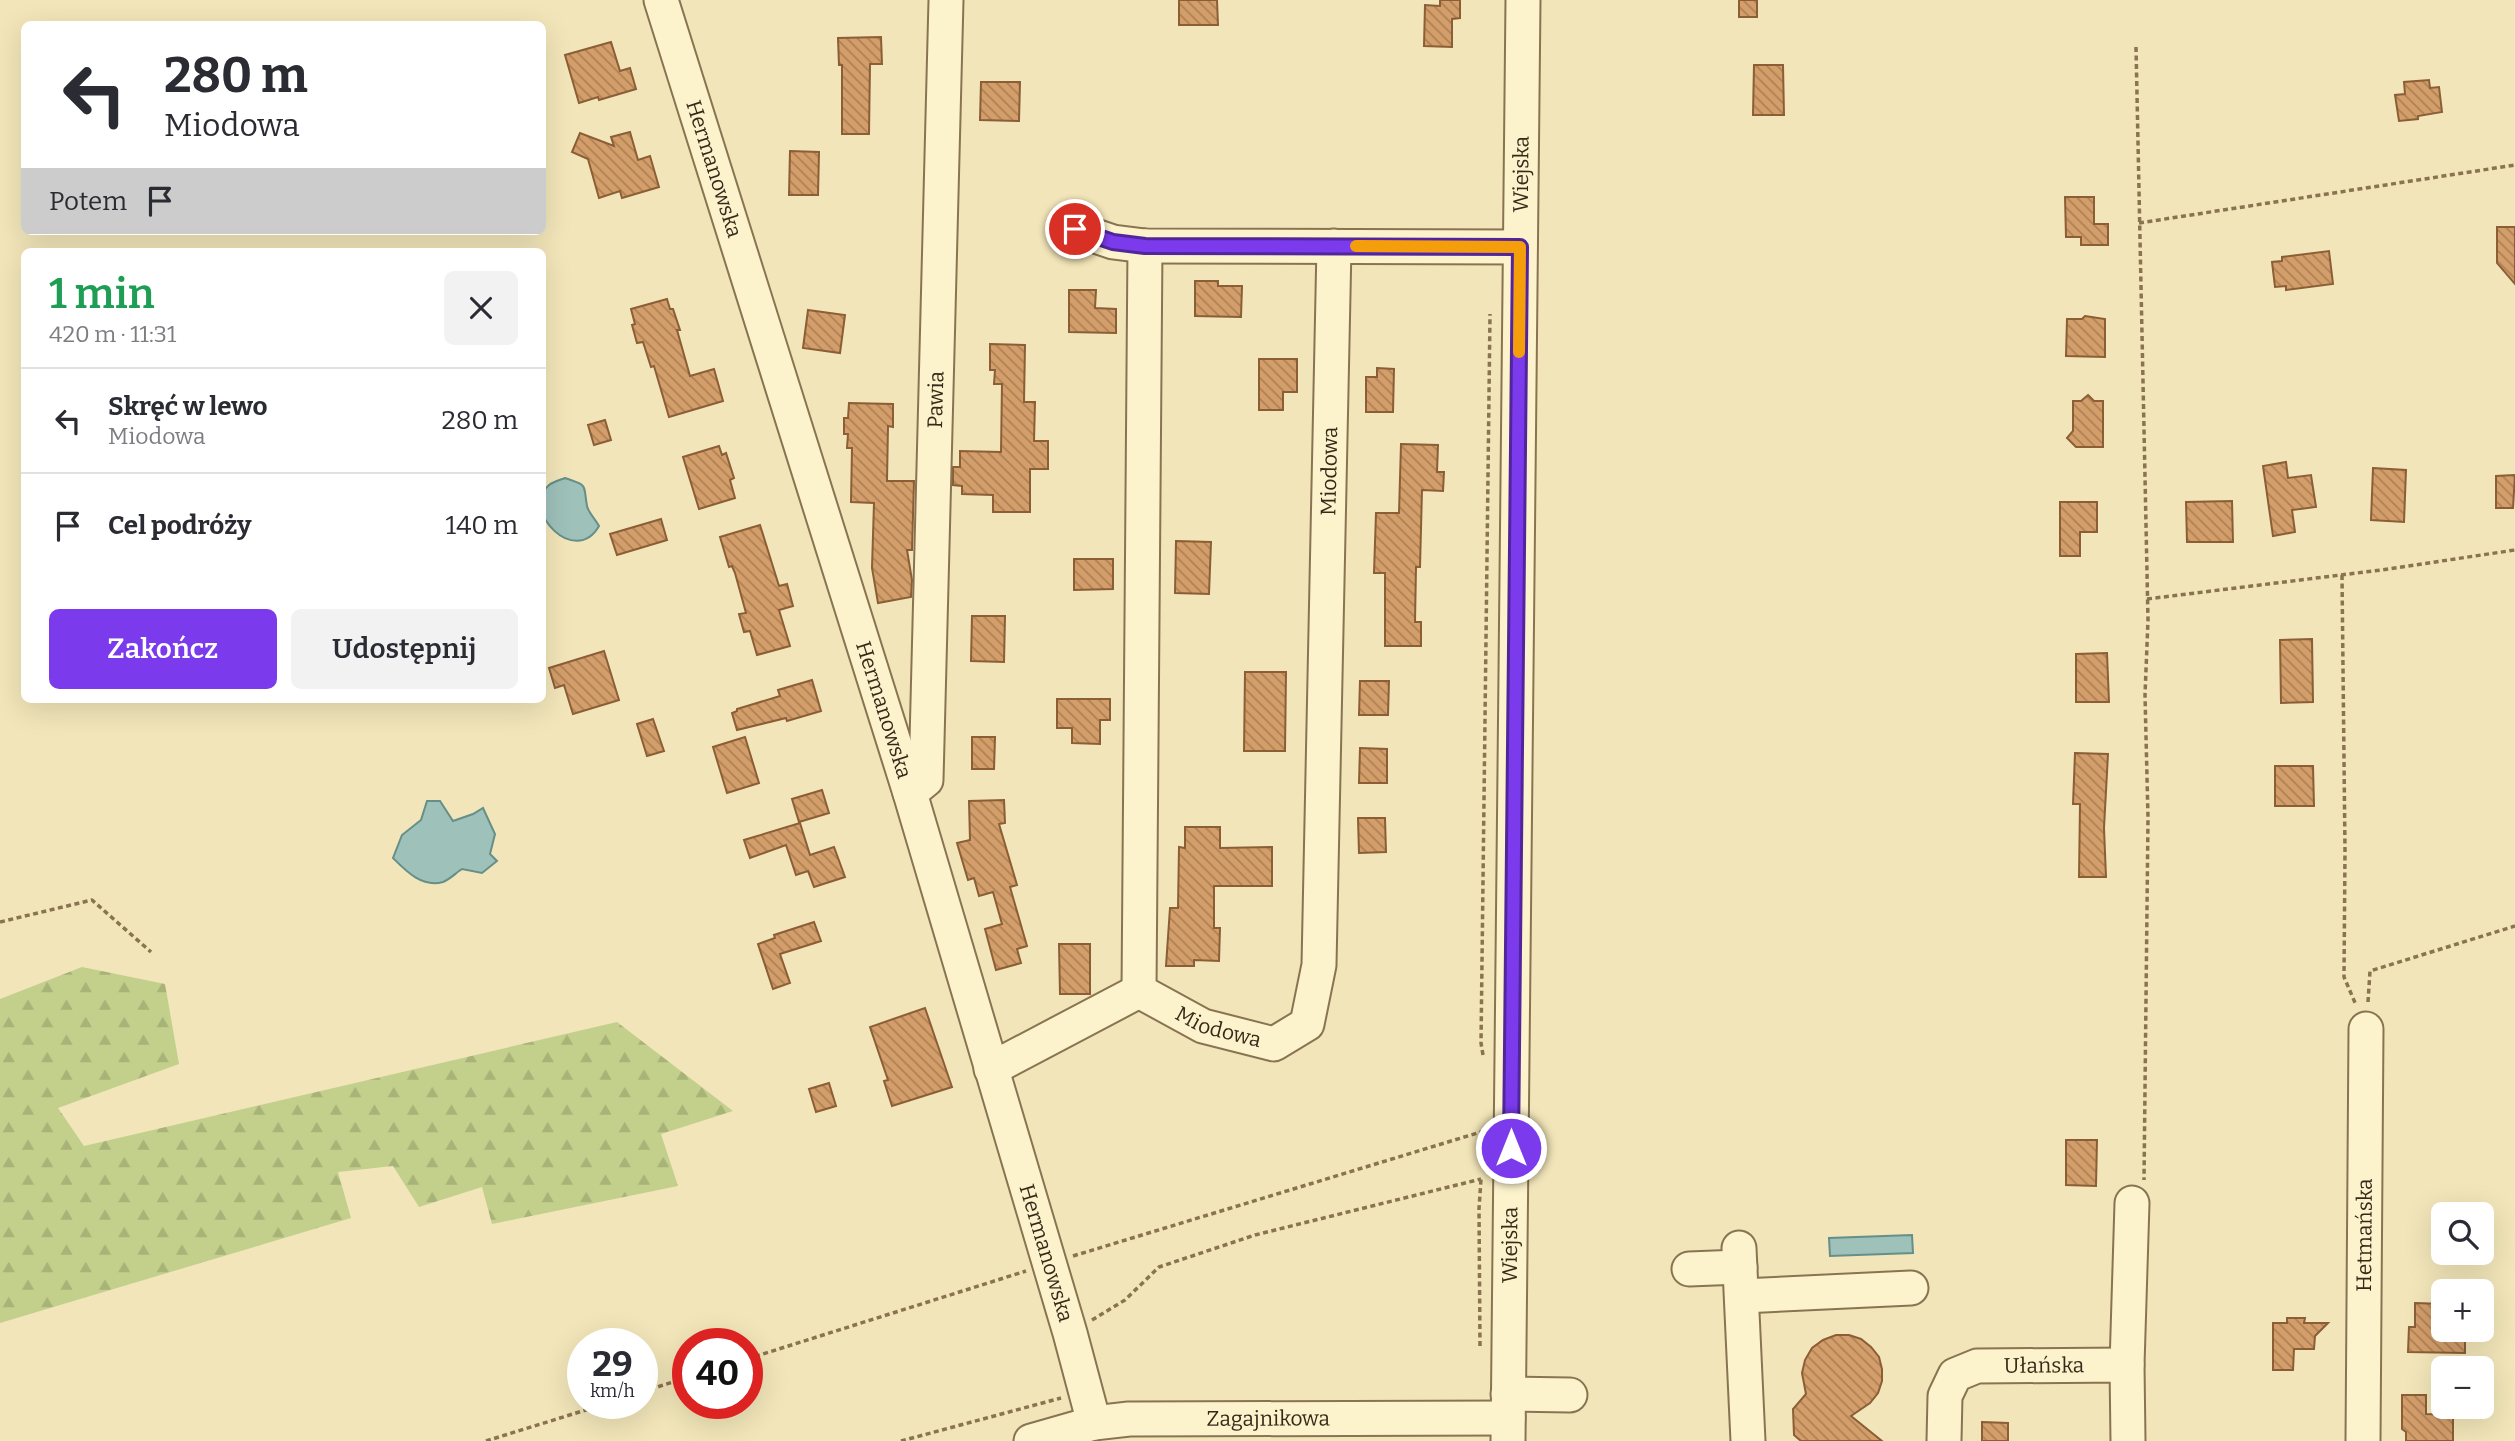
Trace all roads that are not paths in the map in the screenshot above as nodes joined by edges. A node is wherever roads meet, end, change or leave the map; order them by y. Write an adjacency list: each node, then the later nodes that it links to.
1 (662, 0): 8 (street, Hermanowska)
2 (946, 0): 8 (street, Pawia)
3 (1523, 0): 7 (street, Wiejska)
4 (1075, 229): 5 (street)
5 (1145, 246): 6 (street); 9 (street)
6 (1334, 246): 7 (street); 9 (street, Miodowa)
7 (1520, 247): 18 (street, Wiejska)
8 (910, 793): 11 (street, Hermanowska)
9 (1139, 991): 11 (street)
10 (2366, 1029): 24 (street, Hetmańska)
11 (991, 1069): 19 (street, Hermanowska)
12 (2138, 1198): 16 (street)
13 (1689, 1269): 14 (street)
14 (1740, 1270): 15 (street); 21 (street)
15 (1911, 1288)
16 (2127, 1365): 22 (street, Ułańska); 23 (street)
17 (1570, 1395): 18 (street, Zagajnikowa)
18 (1508, 1418): 19 (street, Zagajnikowa)
19 (1094, 1423): 20 (street, Zagajnikowa)
20 (1031, 1441)
21 (1748, 1441)
22 (1944, 1441)
23 (2128, 1441)
24 (2364, 1441)

